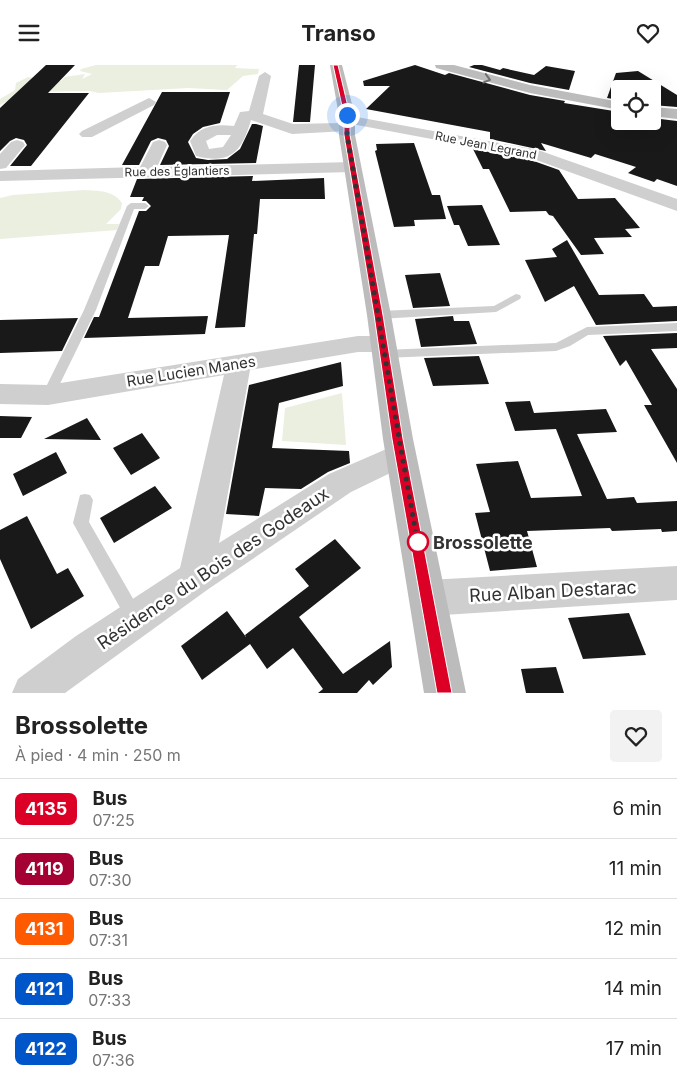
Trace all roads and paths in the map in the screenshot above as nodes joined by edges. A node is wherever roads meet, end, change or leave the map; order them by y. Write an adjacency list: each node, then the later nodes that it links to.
1 (336, 65): 9 (street)
2 (440, 65): 5 (street, one-way to 5)
3 (266, 76): 8 (street)
4 (149, 102): 11 (street)
5 (611, 104)
6 (661, 112): 7 (street)
7 (677, 114)
8 (255, 116): 9 (street, Rue Jean Legrand); 10 (street)
9 (347, 124): 15 (street); 18 (street, Rue Jean Legrand)
10 (240, 131)
11 (87, 134)
12 (17, 145): 14 (street)
13 (159, 145): 16 (street)
14 (0, 164)
15 (353, 167): 16 (street, Rue des Églantiers); 21 (street)
16 (146, 172): 17 (street, Rue des Églantiers)
17 (0, 176)
18 (677, 205)
19 (145, 206): 26 (lane)
20 (516, 297): 21 (lane)
21 (379, 315): 23 (street)
22 (677, 327): 23 (lane)
23 (383, 349): 24 (street, Rue Lucien Manes); 27 (street)
24 (239, 363): 26 (street, Rue Lucien Manes); 29 (street)
25 (0, 394): 26 (street, Rue Lucien Manes)
26 (48, 395)
27 (402, 455): 29 (street, Résidence du Bois des Godeaux); 31 (street)
28 (84, 500): 32 (lane)
29 (195, 577): 32 (street, Résidence du Bois des Godeaux)
30 (677, 583): 31 (street, Rue Alban Destarac)
31 (428, 598): 34 (street)
32 (135, 618): 33 (street, Résidence du Bois des Godeaux)
33 (41, 690)
34 (445, 693)

